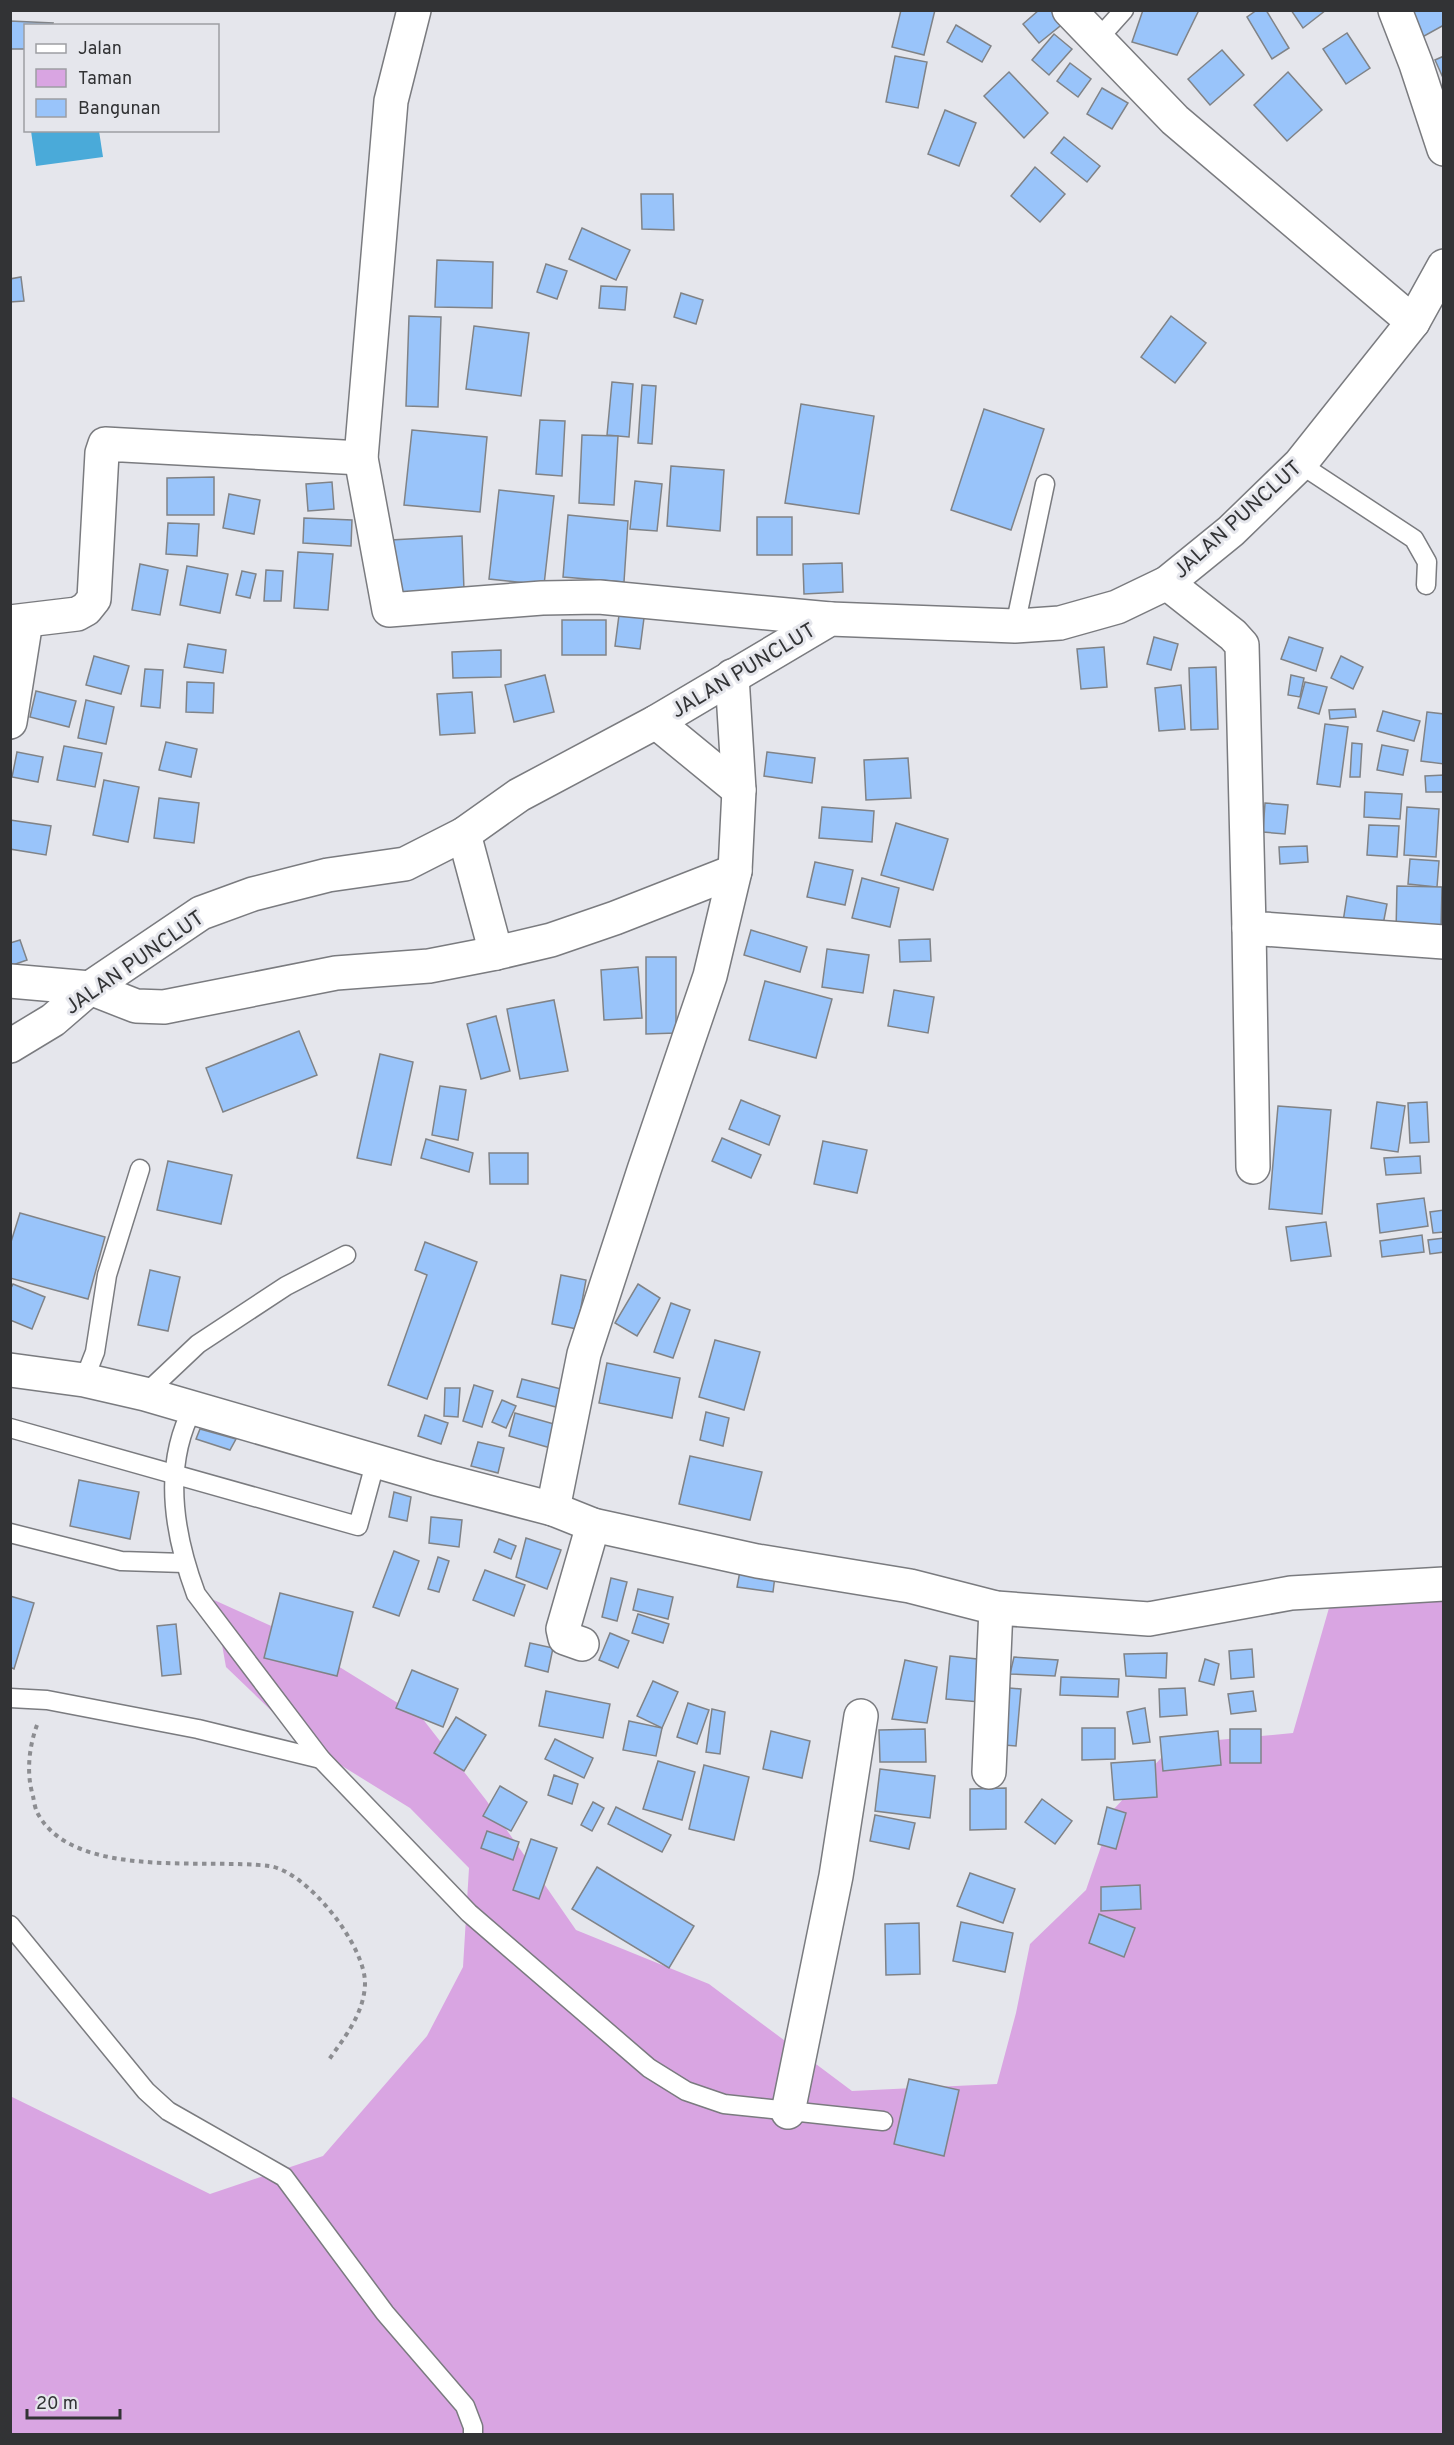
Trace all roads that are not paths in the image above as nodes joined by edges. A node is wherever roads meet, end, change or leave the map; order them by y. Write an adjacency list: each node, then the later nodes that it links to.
1 (414, 10): 9 (street)
2 (1069, 10): 5 (street)
3 (1124, 10): 5 (lane)
4 (1395, 10): 6 (street)
5 (1098, 39): 8 (street)
6 (1443, 149)
7 (1443, 266): 8 (street, JALAN PUNCLUT)
8 (1413, 321): 10 (street, JALAN PUNCLUT)
9 (361, 458): 14 (street); 15 (street)
10 (1300, 464): 12 (street, JALAN PUNCLUT); 13 (lane)
11 (1045, 484): 16 (lane)
12 (1167, 583): 16 (street, JALAN PUNCLUT); 23 (street)
13 (1426, 585)
14 (830, 619): 16 (street, JALAN PUNCLUT); 17 (street, JALAN PUNCLUT)
15 (18, 622): 18 (street)
16 (1016, 626)
17 (732, 676): 19 (street, JALAN PUNCLUT); 20 (street)
18 (10, 722)
19 (656, 722): 20 (street); 21 (street, JALAN PUNCLUT)
20 (739, 790): 22 (street)
21 (464, 834): 25 (street); 27 (street, JALAN PUNCLUT)
22 (735, 871): 25 (street); 39 (street)
23 (1249, 927): 24 (street); 29 (street)
24 (1443, 942)
25 (496, 953): 27 (street)
26 (10, 981): 27 (street)
27 (90, 988): 28 (street, JALAN PUNCLUT)
28 (10, 1046)
29 (1253, 1167)
30 (140, 1169): 33 (lane)
31 (346, 1255): 34 (lane)
32 (10, 1370): 33 (street)
33 (84, 1380): 34 (street)
34 (145, 1394): 35 (street)
35 (193, 1408): 37 (street); 38 (lane)
36 (10, 1428): 38 (lane)
37 (376, 1460): 38 (lane); 39 (street)
38 (173, 1472): 42 (lane)
39 (553, 1509): 40 (street)
40 (593, 1525): 44 (street); 45 (street)
41 (10, 1533): 42 (lane)
42 (184, 1563): 48 (lane)
43 (1443, 1584): 44 (street)
44 (996, 1608): 49 (street)
45 (582, 1644)
46 (10, 1698): 48 (lane)
47 (861, 1716): 51 (street)
48 (321, 1759): 51 (lane)
49 (988, 1772)
50 (10, 1925): 53 (lane)
51 (788, 2112): 52 (lane)
52 (883, 2121)
53 (473, 2434)

